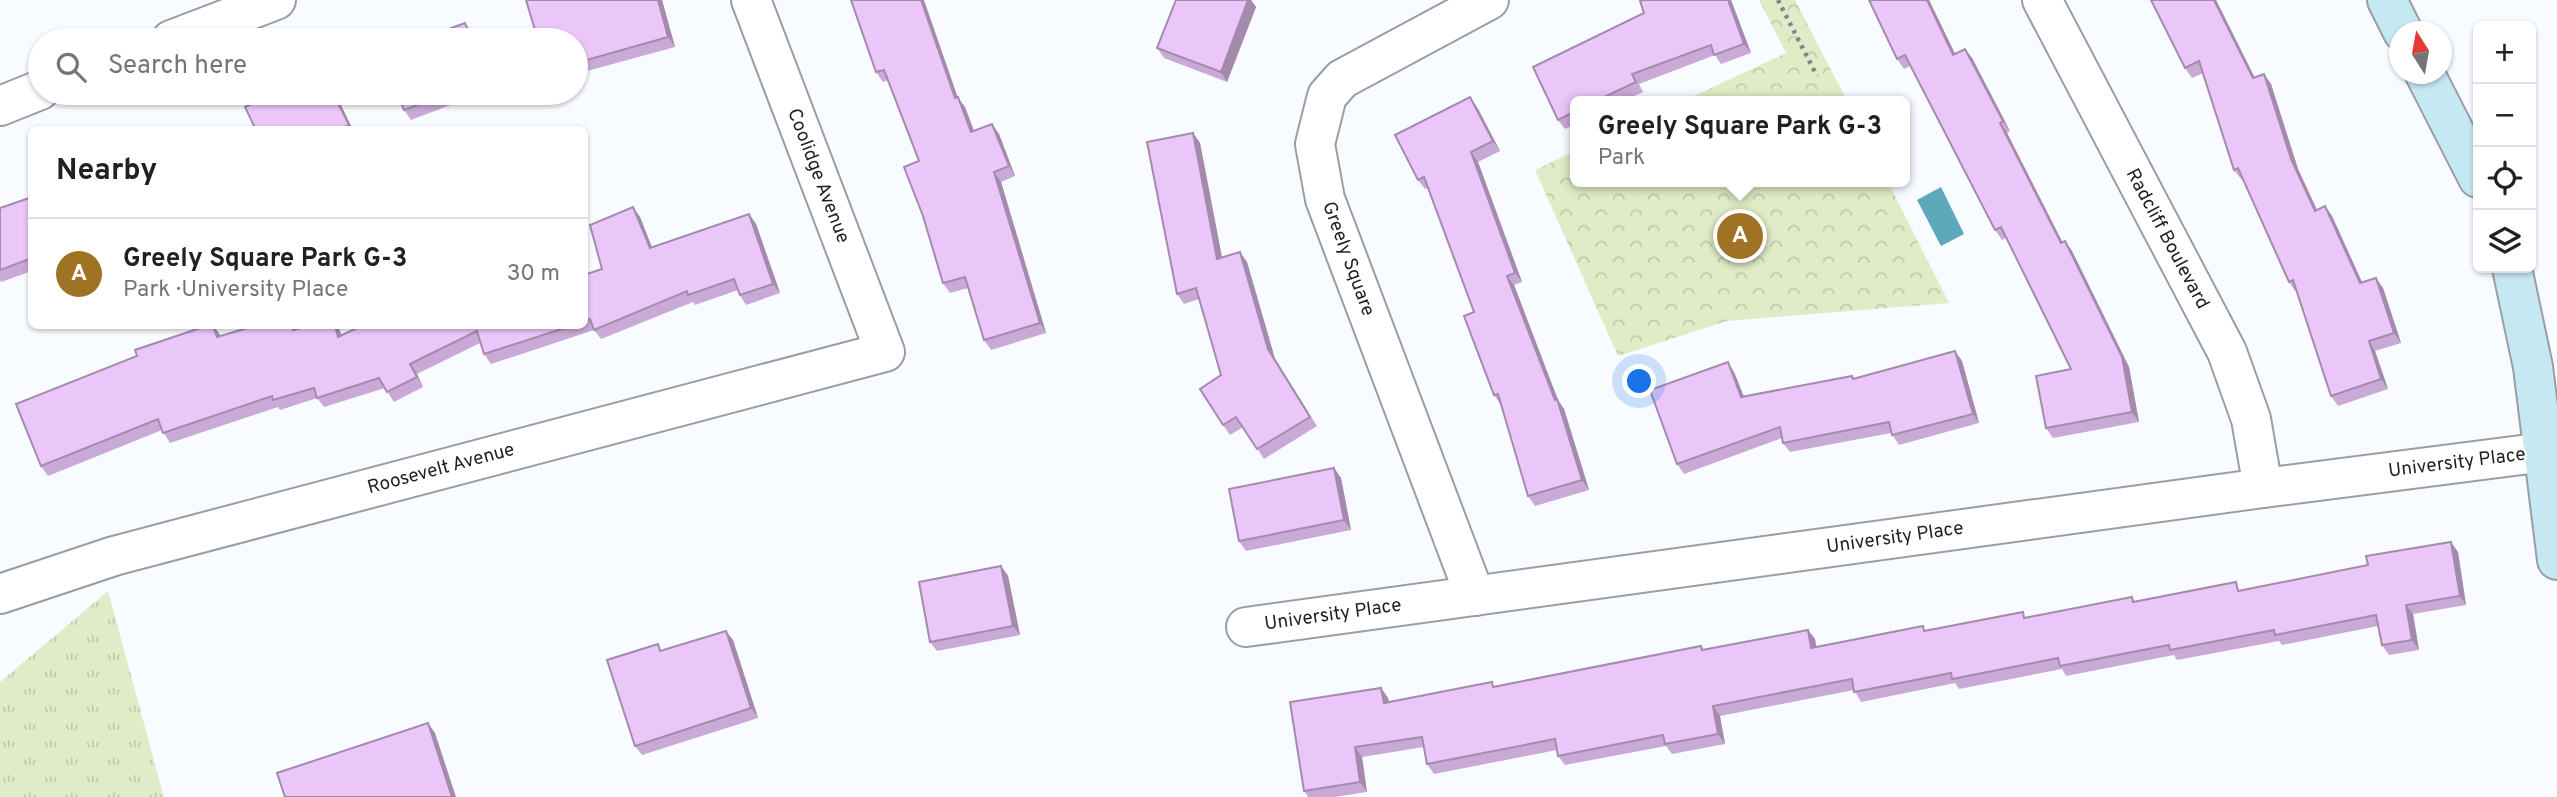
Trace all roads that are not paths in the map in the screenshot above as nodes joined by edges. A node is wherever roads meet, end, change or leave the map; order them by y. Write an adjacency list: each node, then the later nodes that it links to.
1 (276, 0): 7 (street)
2 (751, 0): 13 (street, Coolidge Avenue)
3 (1489, 0): 18 (street, Greely Square)
4 (2042, 0): 15 (street, Radcliff Boulevard)
5 (2387, 0): 6 (main road)
6 (2398, 21)
7 (202, 28)
8 (2430, 84): 11 (main road)
9 (28, 95): 10 (street)
10 (0, 106)
11 (2473, 167)
12 (2513, 273): 14 (main road)
13 (885, 352): 17 (street, Roosevelt Avenue)
14 (2545, 452): 15 (street, University Place); 16 (main road)
15 (2263, 488): 18 (street, University Place)
16 (2557, 560)
17 (0, 594)
18 (1475, 596): 19 (street, University Place)
19 (1246, 627)

